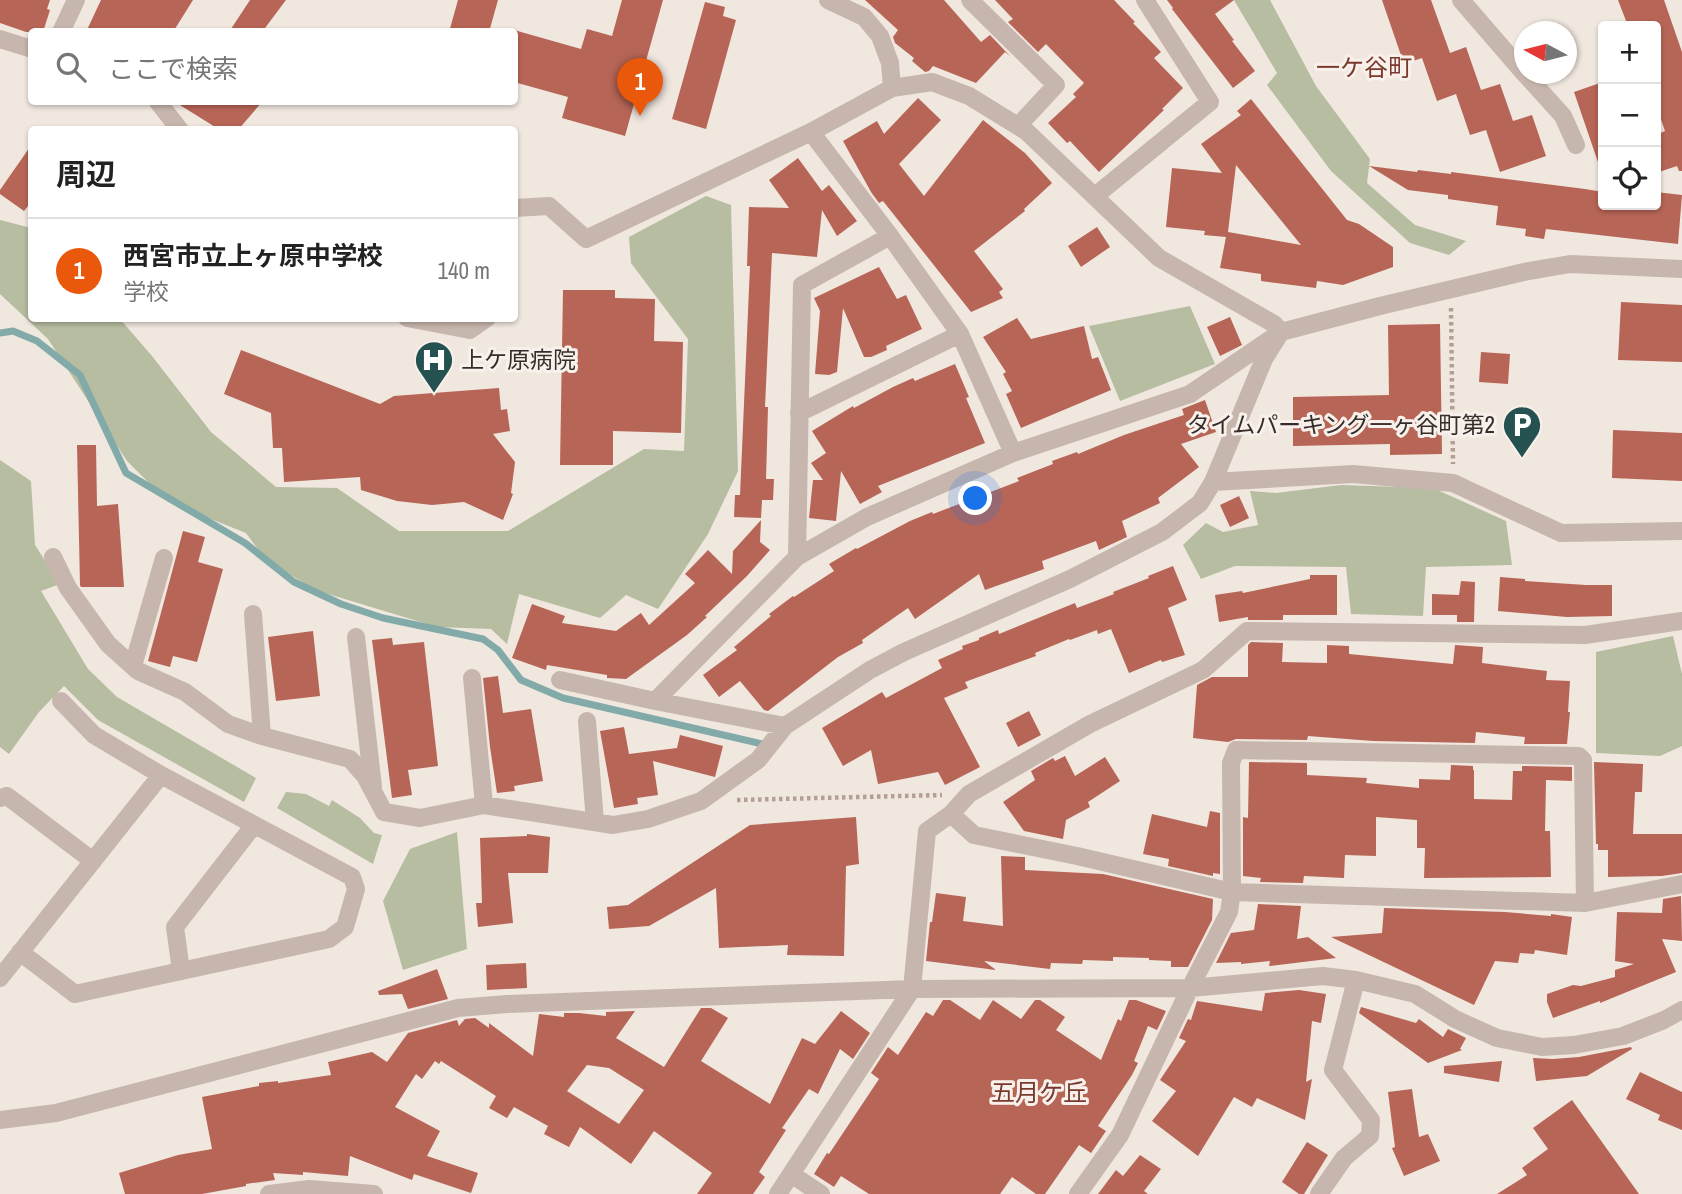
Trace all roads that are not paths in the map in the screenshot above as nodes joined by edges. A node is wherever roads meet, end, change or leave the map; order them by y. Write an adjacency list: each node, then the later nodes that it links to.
1 (76, 0): 6 (street)
2 (828, 0): 11 (street)
3 (970, 0): 14 (street)
4 (1145, 0): 17 (street)
5 (1461, 0): 9 (street)
6 (63, 28)
7 (0, 39): 8 (street)
8 (28, 48)
9 (1514, 60)
10 (1535, 84): 16 (street)
11 (892, 88): 14 (street); 15 (street)
12 (160, 105): 13 (street)
13 (177, 126)
14 (1018, 126): 17 (street)
15 (811, 132): 18 (street); 19 (street)
16 (1576, 145)
17 (1094, 196): 23 (street)
18 (518, 208)
19 (890, 236): 24 (street); 25 (street)
20 (1682, 269): 23 (street)
21 (428, 322): 22 (street)
22 (481, 322)
23 (1281, 332): 26 (street); 27 (street)
24 (960, 334): 25 (street); 26 (street)
25 (799, 413): 31 (street)
26 (1013, 453): 31 (street)
27 (1213, 482): 28 (street); 41 (street)
28 (1682, 531)
29 (53, 557): 35 (street)
30 (164, 558): 35 (street)
31 (797, 558): 39 (street)
32 (253, 614): 42 (street)
33 (1682, 621): 47 (street)
34 (356, 637): 44 (street)
35 (133, 666): 42 (street)
36 (472, 678): 46 (street)
37 (559, 680): 39 (street)
38 (61, 701): 43 (street)
39 (655, 701): 41 (street)
40 (587, 722): 48 (street)
41 (785, 726): 48 (street)
42 (262, 736): 44 (street)
43 (161, 775): 49 (street); 50 (street)
44 (373, 790): 46 (street)
45 (0, 798): 50 (street)
46 (484, 805): 48 (street)
47 (951, 814): 52 (street); 59 (street)
48 (595, 822)
49 (254, 825): 55 (street); 55 (street)
50 (93, 861): 54 (street)
51 (1682, 884): 53 (street)
52 (1232, 892): 53 (street); 53 (street); 58 (street)
53 (1585, 903)
54 (20, 953): 55 (street); 56 (street)
55 (181, 971)
56 (0, 978)
57 (1356, 980): 58 (street); 60 (street); 68 (street)
58 (1190, 988): 59 (street); 67 (street)
59 (912, 989): 61 (street); 62 (street)
60 (1682, 1010)
61 (0, 1120)
62 (791, 1174): 65 (street); 66 (street)
63 (269, 1194): 64 (street)
64 (374, 1194)
65 (778, 1194)
66 (821, 1194)
67 (1078, 1194)
68 (1319, 1194)

